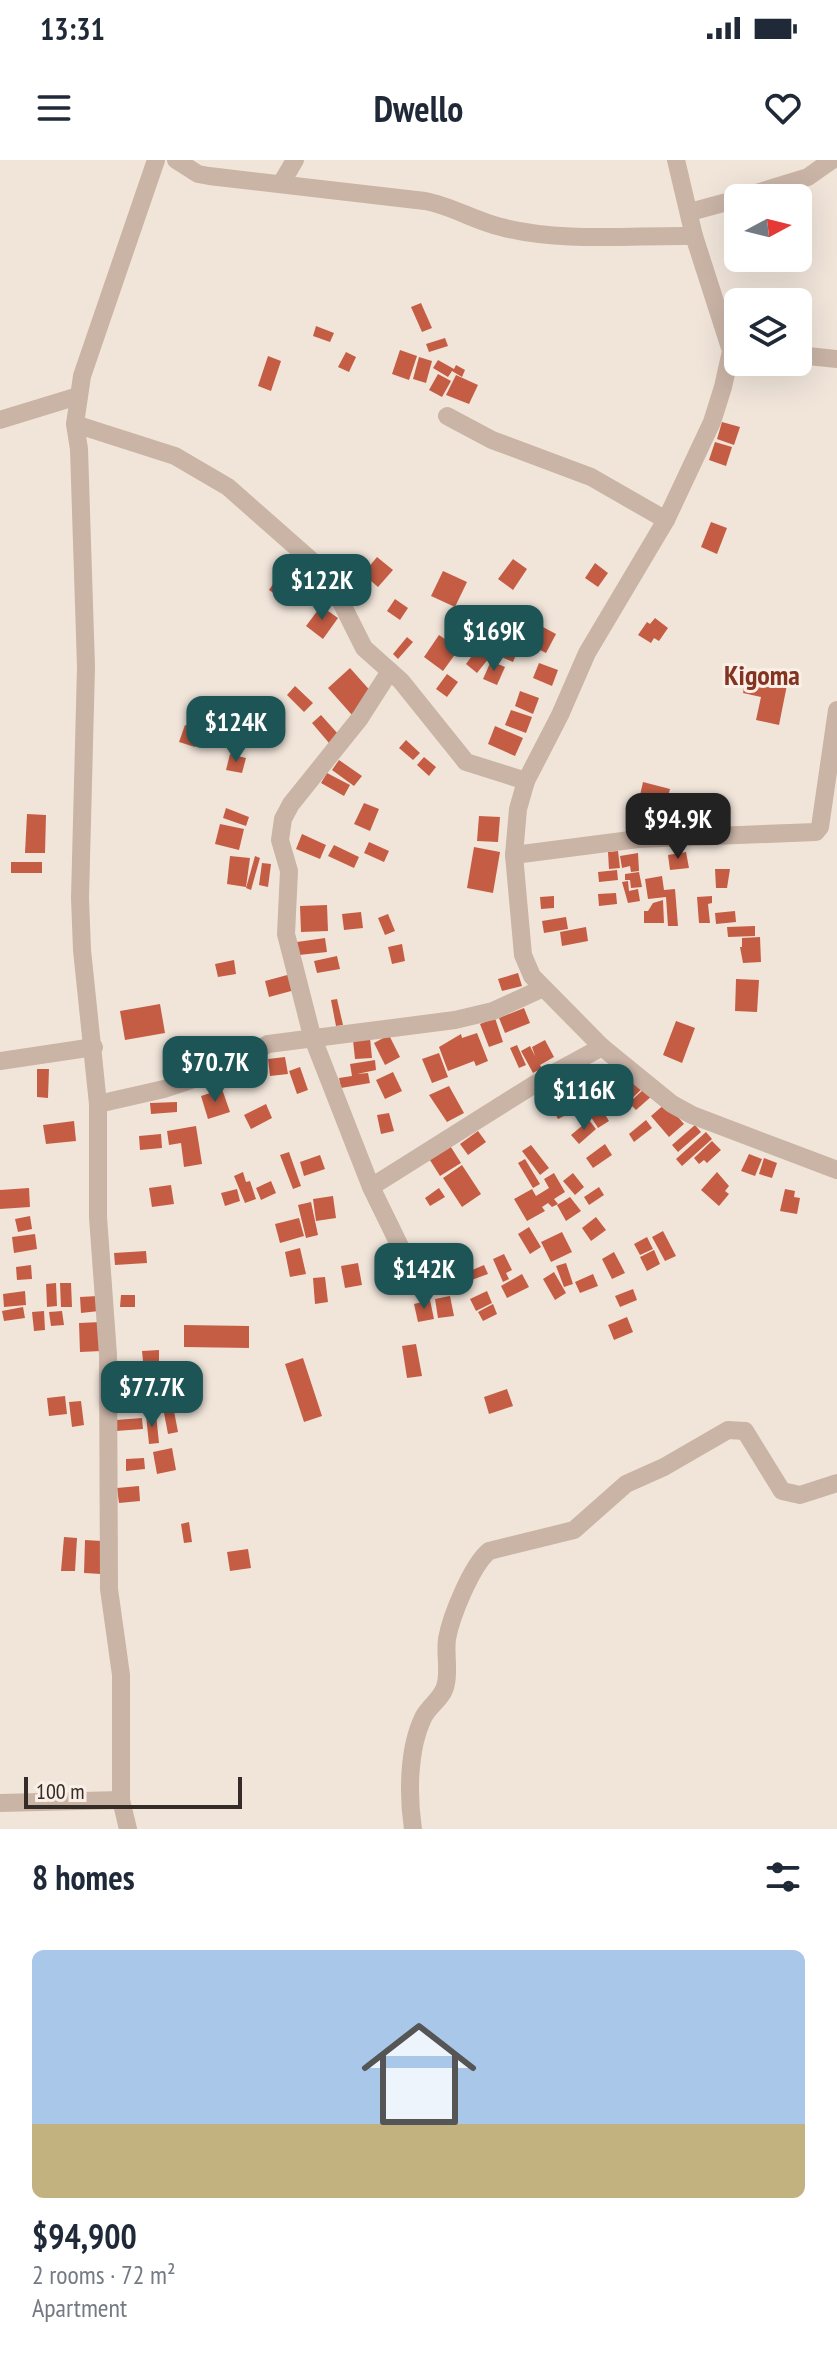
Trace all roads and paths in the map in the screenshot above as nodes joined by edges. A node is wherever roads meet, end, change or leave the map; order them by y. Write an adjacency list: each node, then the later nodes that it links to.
1 (156, 160): 15 (street)
2 (176, 160): 6 (street)
3 (295, 160): 6 (street)
4 (676, 160): 9 (street)
5 (832, 160): 7 (street)
6 (282, 182): 10 (street)
7 (785, 184)
8 (724, 202): 9 (street)
9 (690, 212): 10 (street)
10 (694, 236): 11 (street)
11 (724, 322)
12 (812, 356): 13 (street)
13 (837, 359)
14 (726, 376): 19 (street)
15 (78, 396): 17 (street); 18 (street)
16 (447, 416): 19 (street)
17 (0, 420)
18 (75, 424): 20 (street); 27 (street)
19 (666, 520): 22 (street)
20 (390, 671): 22 (street); 26 (street)
21 (837, 710): 23 (street)
22 (526, 781): 24 (street)
23 (831, 787): 24 (street)
24 (514, 855): 25 (street)
25 (541, 989): 26 (street); 28 (street)
26 (312, 1036): 30 (street); 32 (street)
27 (94, 1047): 29 (street); 30 (street)
28 (602, 1047): 31 (street); 32 (street)
29 (0, 1061)
30 (98, 1104): 35 (street)
31 (837, 1170)
32 (371, 1187): 33 (street)
33 (411, 1269)
34 (837, 1483): 38 (street)
35 (121, 1800): 36 (street); 37 (street)
36 (0, 1803)
37 (128, 1829)
38 (413, 1829)

